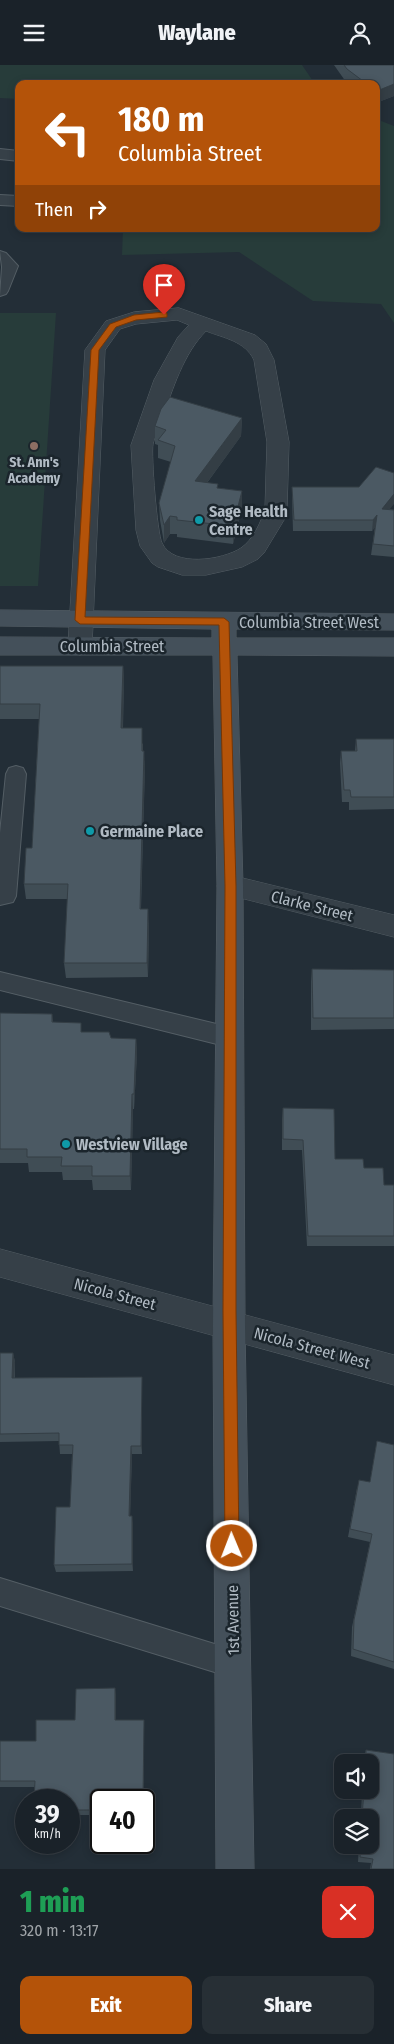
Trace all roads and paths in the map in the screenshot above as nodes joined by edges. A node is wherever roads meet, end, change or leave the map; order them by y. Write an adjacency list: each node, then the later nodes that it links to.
1 (0, 153): 2 (lane)
2 (15, 155)
3 (0, 200): 4 (lane)
4 (15, 201)
5 (0, 256): 6 (lane)
6 (0, 291)
7 (203, 322): 7 (street); 9 (street)
8 (0, 618): 9 (street, Columbia Street)
9 (80, 620): 11 (street, Columbia Street); 13 (street)
10 (394, 622): 11 (street, Columbia Street West)
11 (224, 634): 13 (street, Columbia Street); 14 (street, Columbia Street West); 16 (street, 1st Avenue)
12 (0, 646): 13 (street, Columbia Street)
13 (80, 646)
14 (394, 647)
15 (16, 774): 17 (lane)
16 (230, 886): 18 (street, Clarke Street); 20 (street, 1st Avenue)
17 (0, 896)
18 (394, 926)
19 (0, 981): 20 (lane)
20 (229, 1037): 22 (street, 1st Avenue)
21 (0, 1263): 22 (street, Nicola Street)
22 (229, 1326): 23 (street, Nicola Street West); 25 (street, 1st Avenue)
23 (394, 1370)
24 (0, 1592): 25 (lane)
25 (234, 1664): 26 (street, 1st Avenue)
26 (235, 1869)

